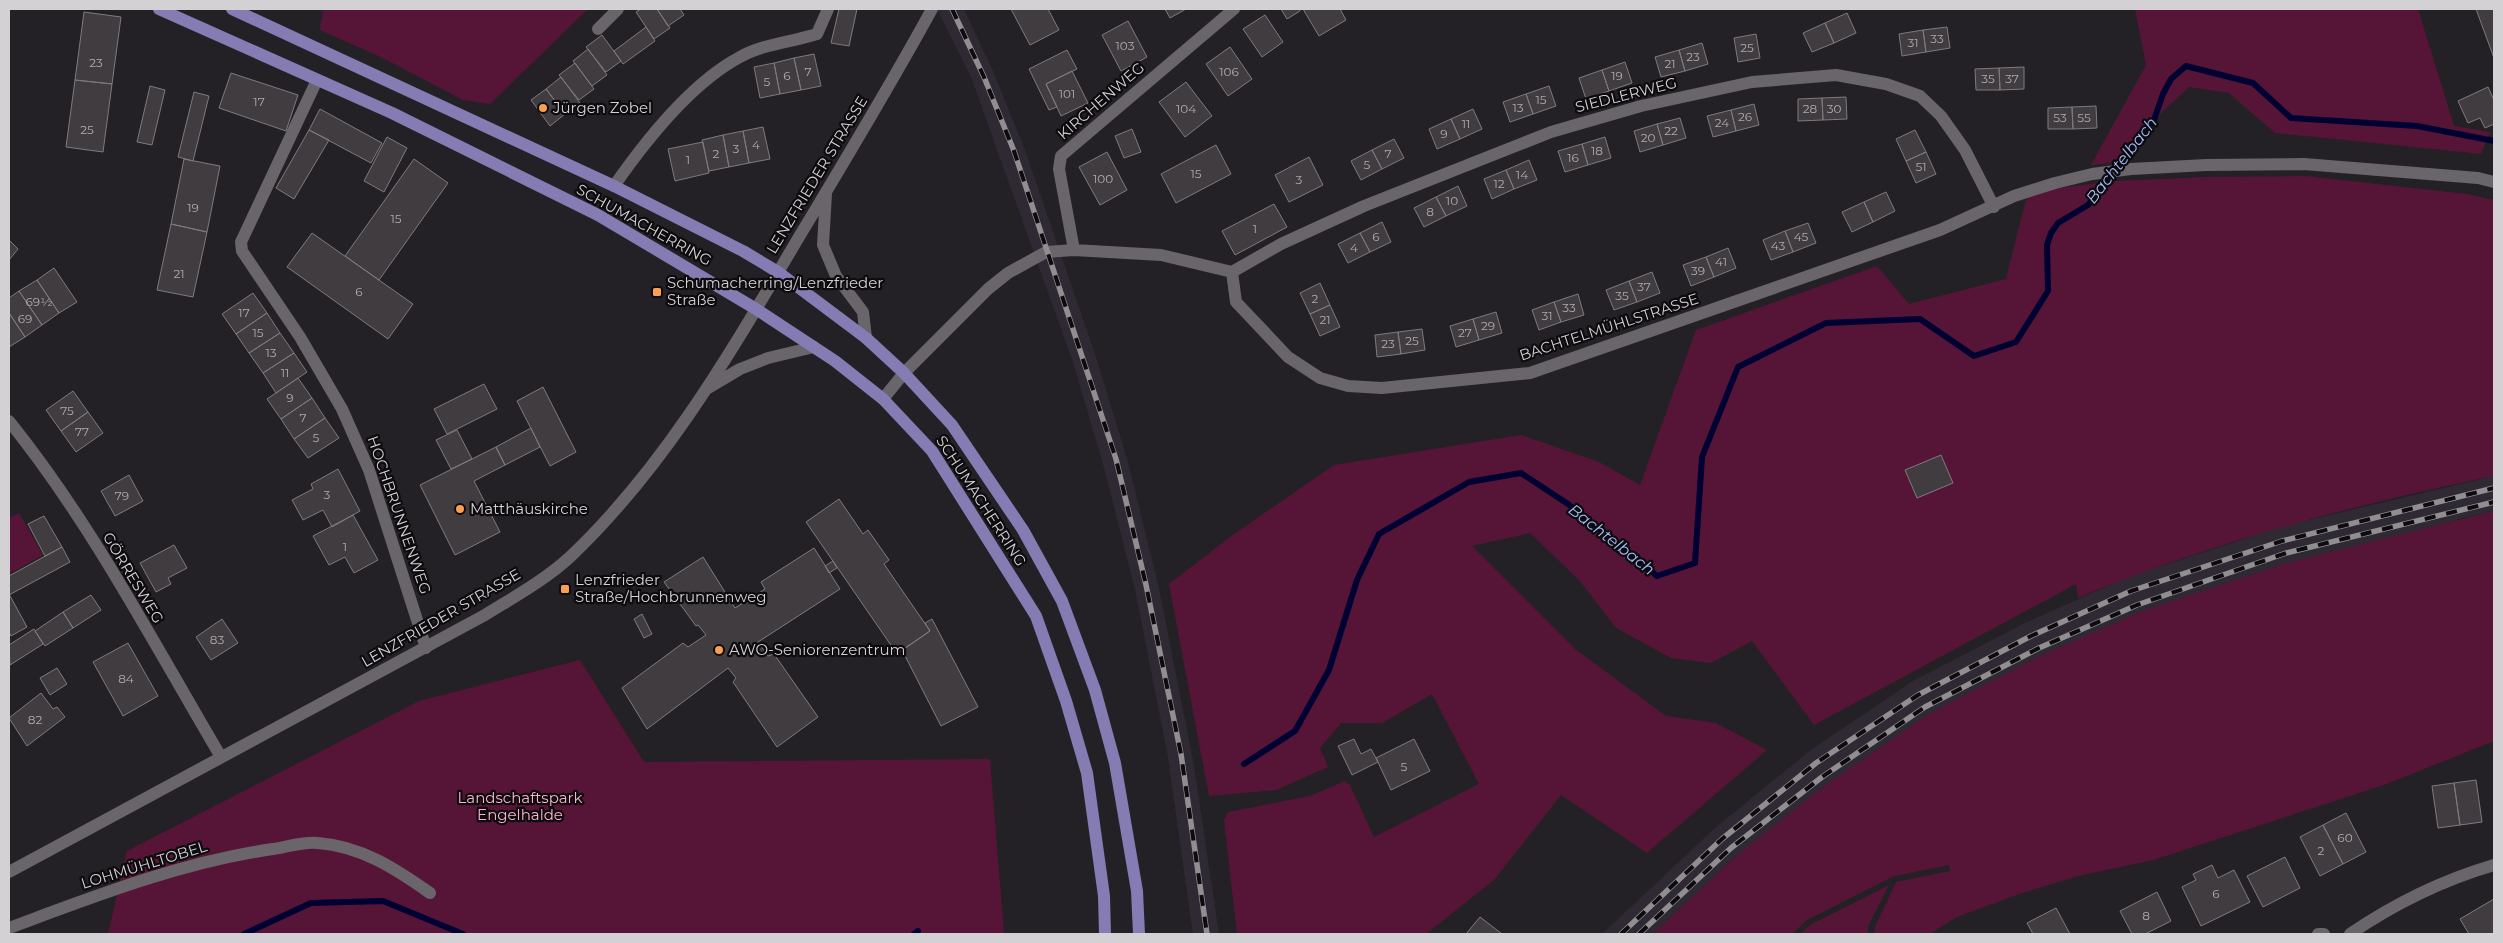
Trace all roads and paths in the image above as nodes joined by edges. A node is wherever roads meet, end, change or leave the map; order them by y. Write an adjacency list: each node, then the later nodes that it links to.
1 (159, 9): 8 (main road, SCHUMACHERRING)
2 (618, 9): 7 (street)
3 (828, 9): 10 (street)
4 (932, 9): 11 (street, LENZFRIEDER STRASSE)
5 (1234, 9): 13 (street, KIRCHENWEG)
6 (239, 10): 10 (main road, SCHUMACHERRING)
7 (598, 29)
8 (317, 80): 16 (main road, SCHUMACHERRING); 23 (street, HOCHBRUNNENWEG)
9 (2494, 182): 12 (street, BACHTELMÜHLSTRASSE)
10 (614, 186): 14 (main road, SCHUMACHERRING)
11 (826, 192): 14 (street, LENZFRIEDER STRASSE); 17 (street)
12 (1994, 207): 15 (street, BACHTELMÜHLSTRASSE); 15 (street, SIEDLERWEG)
13 (1074, 250): 15 (street); 19 (street)
14 (778, 272): 16 (street, LENZFRIEDER STRASSE); 17 (main road, SCHUMACHERRING)
15 (1232, 272)
16 (756, 309): 18 (main road, SCHUMACHERRING); 20 (street, LENZFRIEDER STRASSE)
17 (866, 338): 19 (main road, SCHUMACHERRING)
18 (814, 347): 20 (street); 21 (main road, SCHUMACHERRING)
19 (904, 373): 21 (street); 30 (main road, SCHUMACHERRING)
20 (706, 389): 23 (street, LENZFRIEDER STRASSE)
21 (883, 399): 29 (main road, SCHUMACHERRING)
22 (9, 421): 24 (street, GÖRRESWEG)
23 (426, 648): 24 (street, LENZFRIEDER STRASSE)
24 (221, 757): 26 (street, LENZFRIEDER STRASSE)
25 (2494, 865): 33 (street)
26 (9, 872)
27 (430, 893): 28 (street, LOHMÜHLTOBEL)
28 (9, 928)
29 (1105, 934)
30 (1139, 934)
31 (2318, 934): 32 (street)
32 (2324, 934)
33 (2350, 934)

